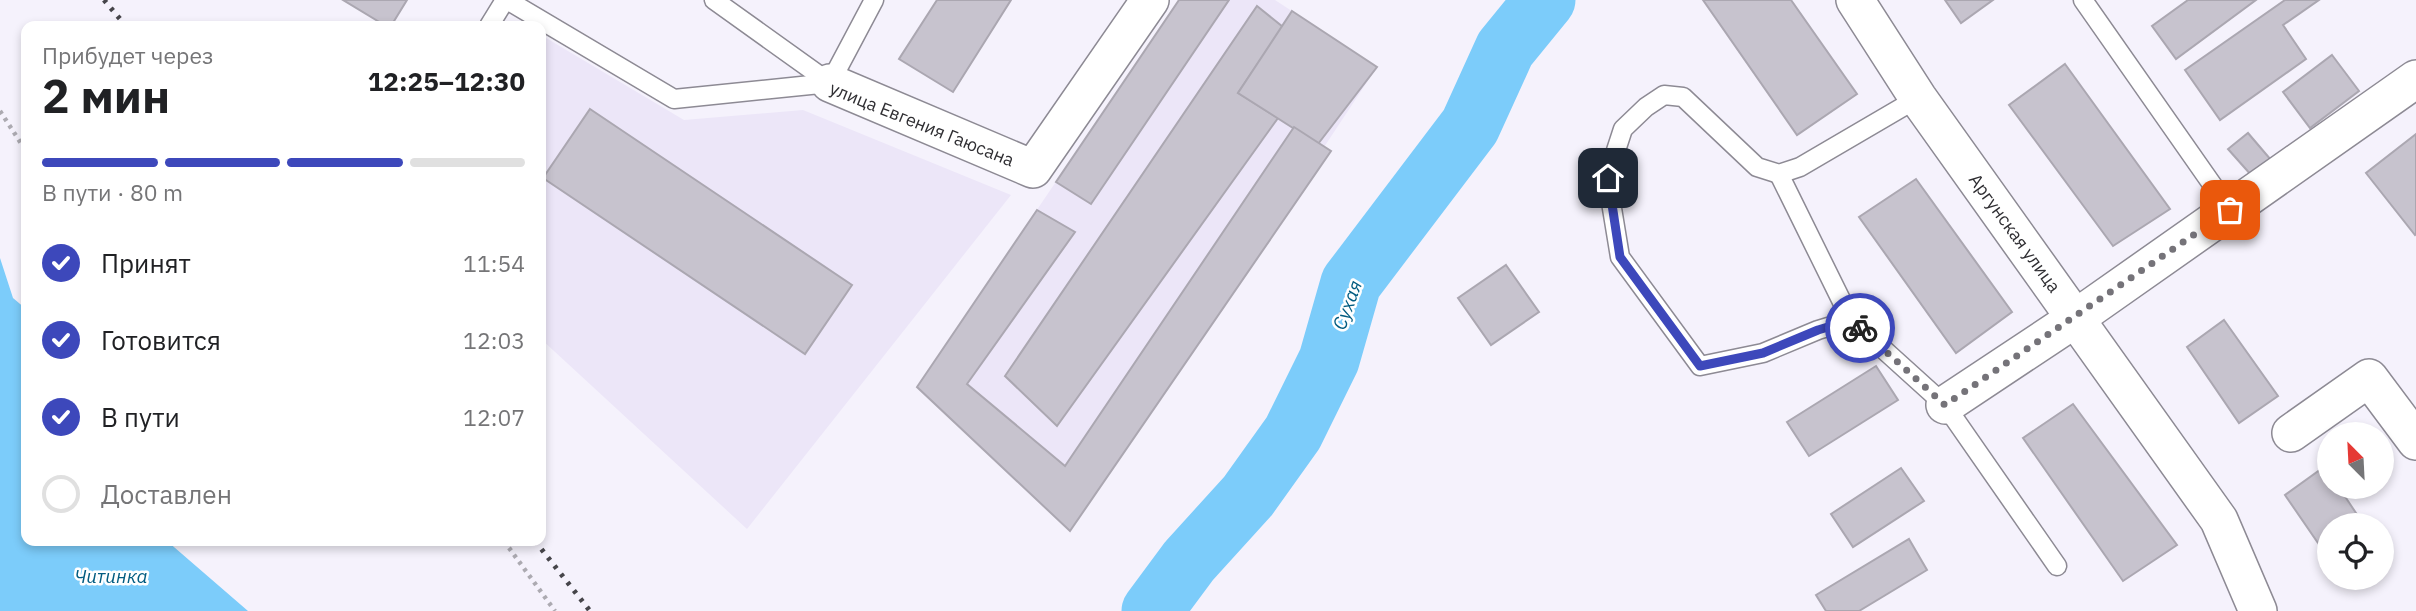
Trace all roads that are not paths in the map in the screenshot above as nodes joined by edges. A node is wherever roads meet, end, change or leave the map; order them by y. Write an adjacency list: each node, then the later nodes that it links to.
1 (506, 0): 7 (lane, улица Евгения Гаюсана); 8 (lane, улица Евгения Гаюсана)
2 (714, 0): 11 (lane)
3 (874, 0): 11 (lane)
4 (1150, 0): 11 (street, улица Евгения Гаюсана)
5 (1855, 0): 12 (street, Аргунская улица)
6 (2082, 0): 14 (lane)
7 (492, 21)
8 (542, 21)
9 (546, 24): 11 (lane, улица Евгения Гаюсана)
10 (2416, 79): 14 (street)
11 (830, 83)
12 (1918, 98): 13 (lane); 15 (street, Аргунская улица)
13 (1779, 174): 16 (lane); 16 (lane)
14 (2230, 210): 15 (street)
15 (2076, 317): 17 (street); 21 (street, Аргунская улица)
16 (1851, 320): 17 (lane)
17 (1945, 405): 20 (lane)
18 (2291, 433): 19 (street)
19 (2416, 441)
20 (2057, 566)
21 (2258, 611)

